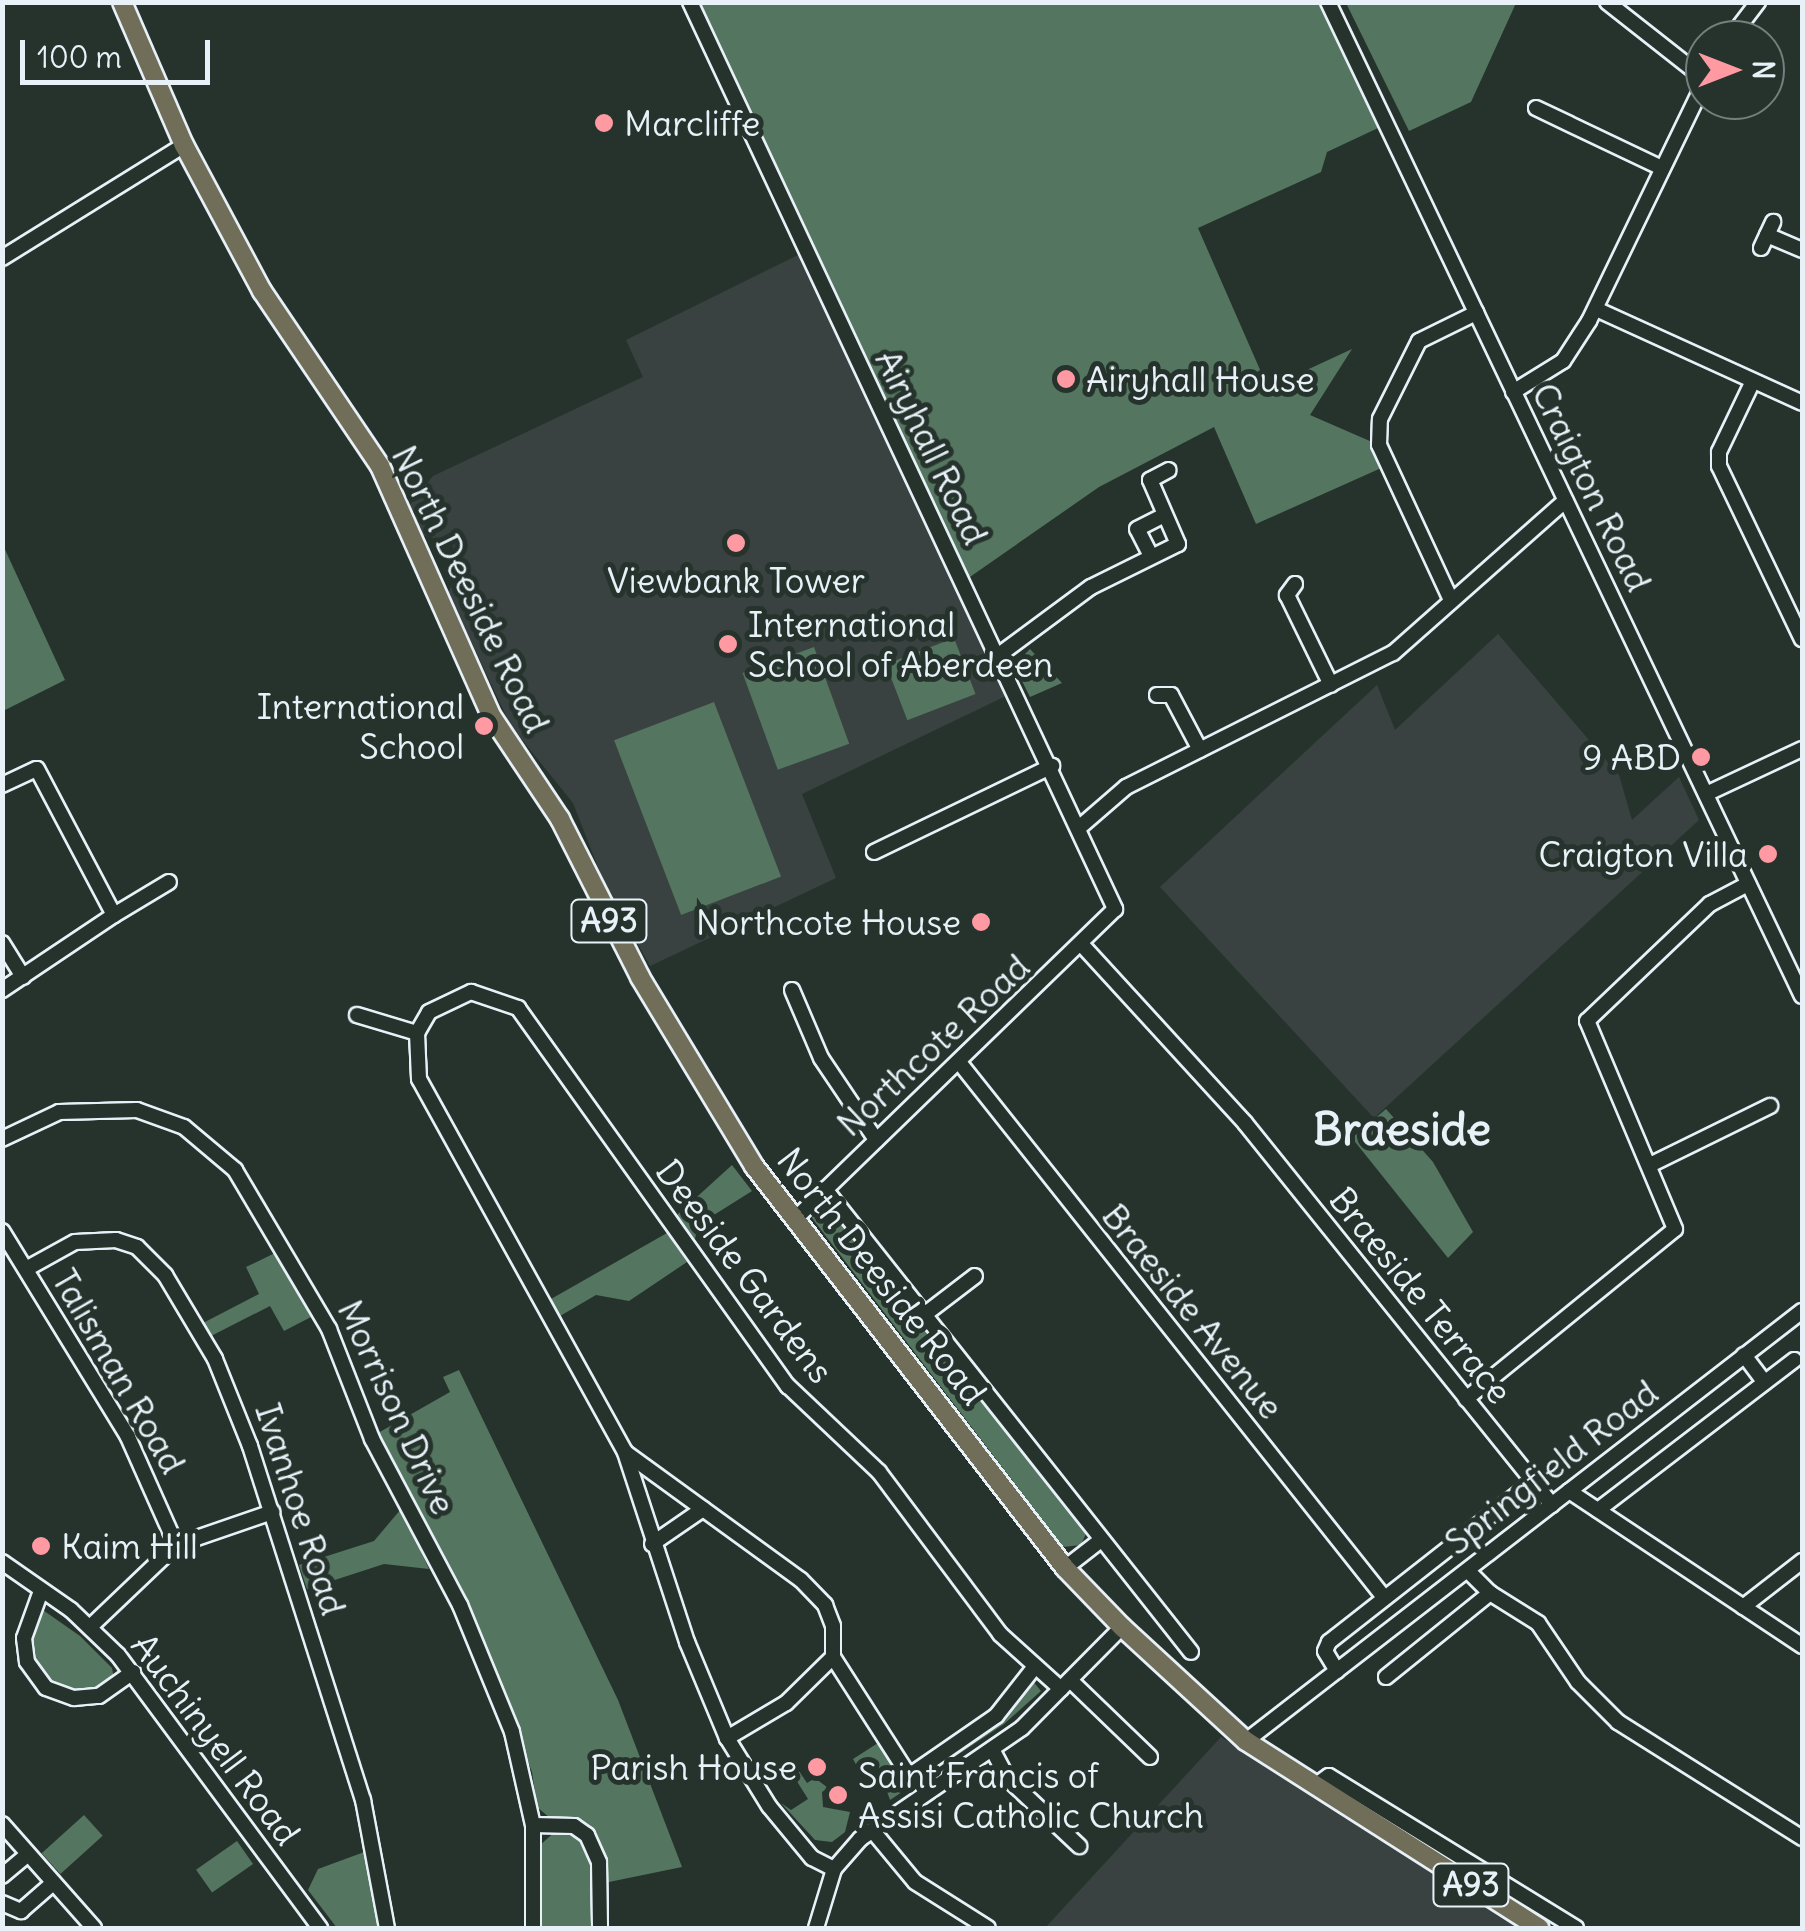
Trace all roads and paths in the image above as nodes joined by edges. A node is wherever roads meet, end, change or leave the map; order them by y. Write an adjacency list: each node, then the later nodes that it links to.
1 (122, 2): 8 (main road, North Deeside Road / A93)
2 (690, 2): 25 (street, Airyhall Road)
3 (1328, 2): 14 (street, Craigton Road)
4 (1607, 2): 5 (street)
5 (1685, 64)
6 (1536, 108): 9 (street)
7 (1685, 120): 9 (street)
8 (184, 144): 12 (street); 53 (main road, North Deeside Road / A93)
9 (1662, 168): 13 (street)
10 (1767, 235): 11 (street)
11 (1802, 250)
12 (2, 258)
13 (1596, 309): 15 (street); 16 (street)
14 (1476, 312): 16 (street, Craigton Road); 23 (street)
15 (1753, 381): 17 (street); 24 (street)
16 (1512, 392): 19 (street, Craigton Road)
17 (1802, 403)
18 (1169, 470): 20 (street)
19 (1565, 501): 23 (street); 32 (street, Craigton Road)
20 (1164, 516): 21 (street); 21 (street)
21 (1151, 556): 25 (street)
22 (1286, 591): 26 (street)
23 (1452, 600): 26 (street)
24 (1802, 639)
25 (998, 655): 30 (street, Airyhall Road)
26 (1331, 685): 29 (street)
27 (1170, 691): 29 (street)
28 (1802, 748): 32 (street)
29 (1200, 750): 33 (street)
30 (1052, 766): 33 (street, Airyhall Road); 34 (street)
31 (2, 785): 37 (street)
32 (1706, 794): 36 (street, Craigton Road)
33 (1081, 826): 38 (street, Airyhall Road)
34 (874, 852)
35 (169, 882): 37 (street)
36 (1748, 884): 44 (street, Craigton Road); 51 (street)
37 (114, 915): 41 (street)
38 (1112, 918): 40 (street, Northcote Road)
39 (2, 943): 41 (street)
40 (1083, 946): 47 (street, Northcote Road); 62 (street, Braeside Terrace)
41 (23, 977): 42 (street)
42 (2, 990)
43 (792, 990): 50 (street)
44 (1802, 996)
45 (358, 1015): 46 (street)
46 (416, 1033): 63 (street); 86 (street, Deeside Gardens)
47 (959, 1062): 50 (street, Northcote Road); 79 (street, Braeside Avenue)
48 (1770, 1106): 51 (street)
49 (2, 1139): 97 (street, Morrison Drive)
50 (876, 1140): 52 (street, Northcote Road)
51 (1650, 1165): 62 (street)
52 (825, 1189): 53 (street, Northcote Road); 58 (street, North Deeside Road)
53 (796, 1218): 75 (main road, North Deeside Road / A93)
54 (2, 1231): 55 (street, Talisman Road)
55 (26, 1269): 69 (street, Ivanhoe Road); 72 (street, Talisman Road)
56 (975, 1276): 58 (street, North Deeside Road)
57 (1802, 1312): 59 (street, Springfield Road)
58 (924, 1315): 70 (street, North Deeside Road)
59 (1744, 1355): 61 (street); 65 (street, Springfield Road)
60 (1794, 1360): 61 (street)
61 (1764, 1382): 68 (street)
62 (1466, 1399): 64 (street, Braeside Terrace)
63 (625, 1452): 67 (street); 71 (street)
64 (1533, 1482): 66 (street, Braeside Terrace); 79 (street, Springfield Road)
65 (1569, 1491): 66 (street, Springfield Road); 68 (street)
66 (1552, 1505): 76 (street, Springfield Road)
67 (703, 1508): 71 (street); 85 (street)
68 (1598, 1510): 80 (street)
69 (272, 1512): 72 (street); 108 (street, Ivanhoe Road)
70 (1101, 1540): 75 (street); 84 (street, North Deeside Road)
71 (652, 1544): 91 (street)
72 (176, 1545): 81 (street)
73 (1802, 1560): 80 (street)
74 (2, 1562): 77 (street, Auchinyell Road)
75 (1065, 1568): 82 (main road, North Deeside Road / A93)
76 (1468, 1570): 78 (street); 87 (street, Springfield Road)
77 (41, 1591): 81 (street, Auchinyell Road); 88 (street)
78 (1490, 1594): 89 (street, Springfield Road); 99 (street)
79 (1384, 1596): 87 (street, Springfield Road)
80 (1743, 1607): 83 (street)
81 (90, 1627): 88 (street, Auchinyell Road)
82 (1122, 1627): 90 (street); 92 (main road, North Deeside Road / A93)
83 (1802, 1646)
84 (1192, 1652)
85 (833, 1656): 86 (street); 91 (street)
86 (1033, 1669): 90 (street, Deeside Gardens)
87 (1338, 1671): 92 (street, Springfield Road)
88 (133, 1672): 107 (street, Auchinyell Road)
89 (1386, 1677)
90 (1066, 1685): 93 (street); 94 (street, Deeside Gardens)
91 (727, 1738): 102 (street)
92 (1246, 1741): 95 (main road, A93)
93 (994, 1750): 98 (street); 100 (street)
94 (1150, 1757)
95 (1315, 1786): 113 (main road, A93); 114 (street)
96 (2, 1824): 101 (street)
97 (533, 1825): 109 (street, Morrison Drive); 110 (street)
98 (872, 1830): 102 (street); 112 (street)
99 (1802, 1838)
100 (1079, 1846)
101 (28, 1854): 103 (street); 104 (street)
102 (834, 1868): 111 (street)
103 (2, 1876)
104 (53, 1882): 105 (street); 106 (street)
105 (2, 1904)
106 (94, 1928)
107 (320, 1928)
108 (387, 1928)
109 (533, 1928)
110 (600, 1928)
111 (816, 1928)
112 (988, 1928)
113 (1539, 1928)
114 (1576, 1928)

